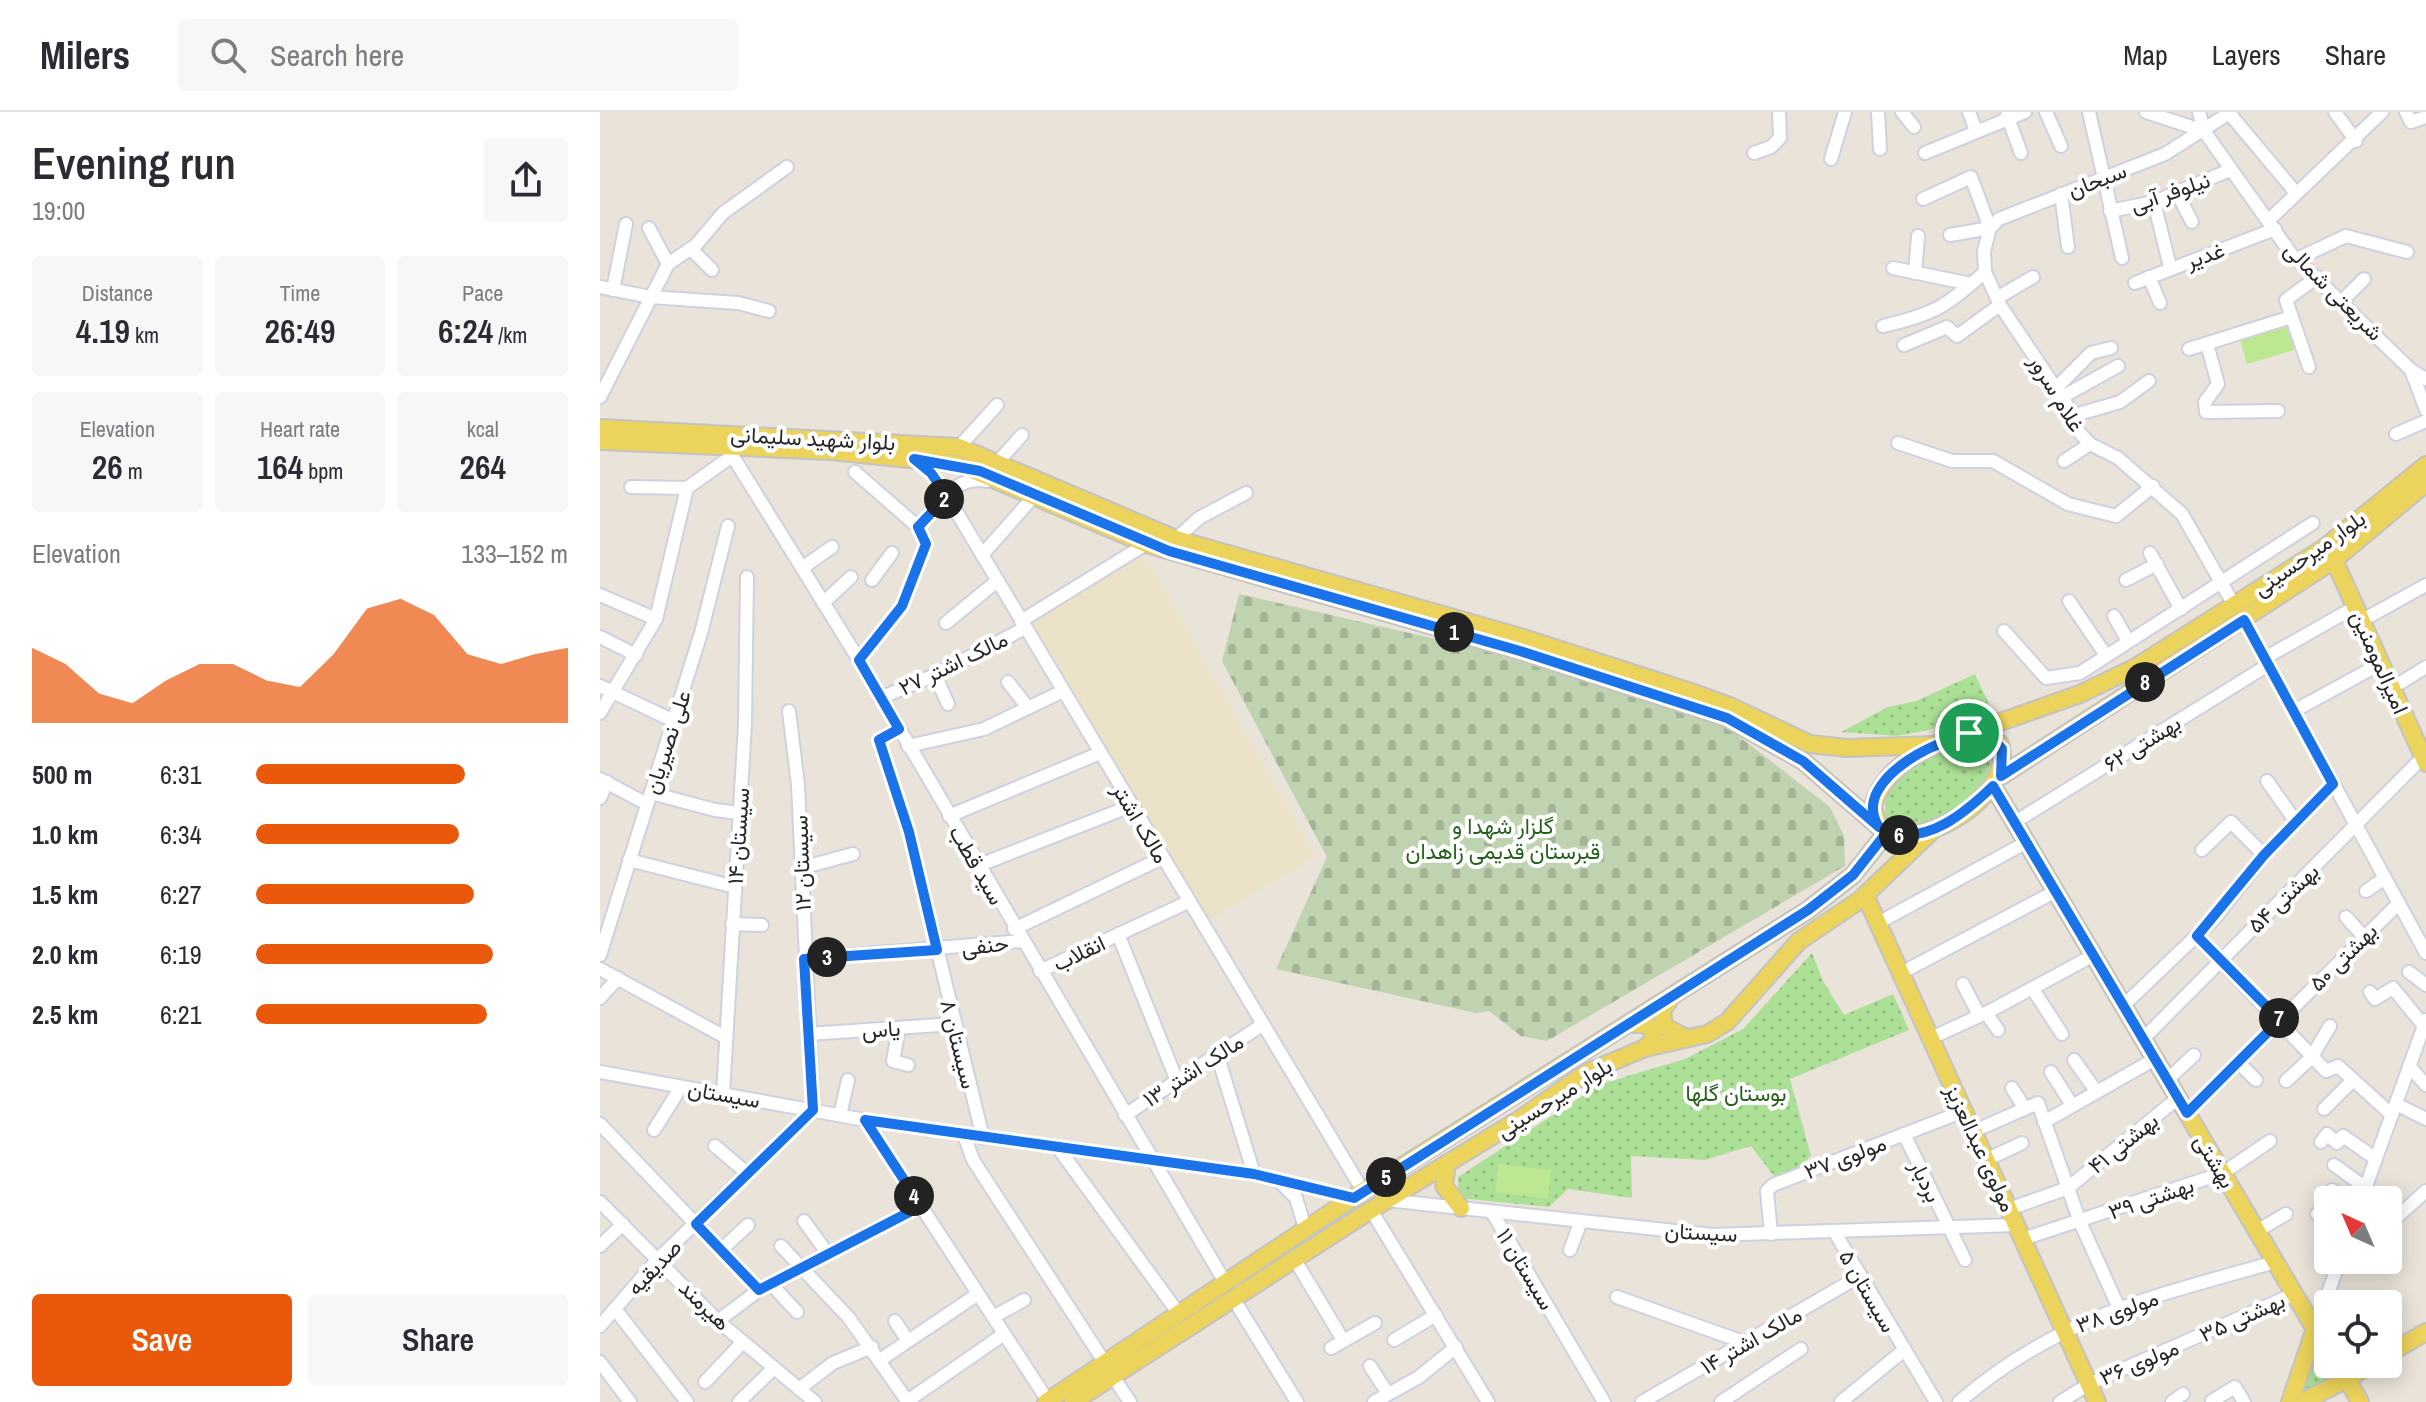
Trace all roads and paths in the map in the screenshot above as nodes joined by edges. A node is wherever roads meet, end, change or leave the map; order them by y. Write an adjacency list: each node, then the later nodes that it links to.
1 (1779, 112): 24 (street)
2 (1845, 112): 27 (street)
3 (1878, 112): 23 (street)
4 (1902, 112): 18 (street)
5 (1969, 112): 19 (street)
6 (2025, 112): 16 (street)
7 (2046, 112): 22 (street)
8 (2089, 112): 30 (street)
9 (2146, 112): 15 (street)
10 (2199, 112): 20 (street, شریعتی شمالی)
11 (2335, 112): 21 (street)
12 (2382, 112): 21 (street)
13 (2406, 112): 17 (street)
14 (2230, 113): 20 (street, سبحان); 32 (street)
15 (2162, 115): 20 (street)
16 (2007, 116): 19 (street); 26 (street)
17 (2426, 117)
18 (1914, 127)
19 (1976, 131): 25 (street)
20 (2204, 131): 29 (street, شریعتی شمالی); 30 (street, سبحان)
21 (2356, 141): 32 (street)
22 (2061, 146)
23 (1880, 149)
24 (1754, 153)
25 (1925, 153)
26 (2021, 153)
27 (1831, 159)
28 (787, 167): 45 (street)
29 (2230, 170): 31 (street, نیلوفر آبی); 39 (street, شریعتی شمالی)
30 (2102, 178): 33 (street, سبحان); 36 (street)
31 (2177, 193): 35 (street, نیلوفر آبی); 37 (street)
32 (2296, 193): 39 (street)
33 (2061, 194): 41 (street, سبحان); 44 (street)
34 (1923, 199): 41 (street)
35 (2154, 202): 36 (street, نیلوفر آبی); 50 (street)
36 (2110, 211): 47 (street)
37 (2192, 222)
38 (626, 224): 61 (street)
39 (2272, 224): 48 (street, شریعتی شمالی); 50 (street, غدیر)
40 (649, 228): 49 (street)
41 (1990, 228): 42 (street, سبحان); 53 (street)
42 (1950, 235)
43 (1918, 236): 54 (street)
44 (2068, 247)
45 (691, 249): 49 (street); 52 (street)
46 (2407, 252): 48 (street)
47 (2122, 258)
48 (2297, 259): 57 (street, شریعتی شمالی)
49 (668, 264): 62 (street)
50 (2170, 267): 56 (street, غدیر)
51 (1893, 268): 54 (street)
52 (712, 270)
53 (1985, 272): 60 (street); 65 (street, غلام سرور)
54 (1915, 273): 60 (street)
55 (2033, 277): 65 (street)
56 (2149, 277): 59 (street, غدیر); 66 (street)
57 (2317, 277): 64 (street, شریعتی شمالی); 69 (street)
58 (2364, 279): 64 (street)
59 (2135, 283)
60 (1971, 284): 68 (street)
61 (606, 289): 62 (street)
62 (650, 297): 67 (street); 81 (street)
63 (1925, 301): 68 (street)
64 (2342, 301): 77 (street, شریعتی شمالی)
65 (1998, 302): 72 (street); 80 (street, غلام سرور)
66 (2160, 303)
67 (769, 311)
68 (1931, 315): 70 (street)
69 (2291, 317): 71 (street); 76 (street)
70 (1883, 326)
71 (2207, 344): 74 (street); 84 (street)
72 (1904, 345)
73 (2111, 348): 80 (street)
74 (2189, 349)
75 (2118, 366): 80 (street)
76 (2309, 367)
77 (2411, 370): 78 (street, شریعتی شمالی); 83 (street, شریعتی شمالی)
78 (2426, 379)
79 (2149, 381): 85 (street)
80 (2059, 392): 85 (street, غلام سرور)
81 (600, 397)
82 (997, 405): 93 (street)
83 (2426, 410)
84 (2278, 411)
85 (2072, 416): 92 (street, غلام سرور)
86 (2426, 421): 88 (street)
87 (600, 428): 93 (main road, بلوار شهید سلیمانی)
88 (2396, 434)
89 (1022, 435): 97 (street)
90 (600, 441): 94 (main road, بلوار شهید سلیمانی)
91 (1898, 443): 102 (street)
92 (2090, 444): 96 (street); 102 (street, غلام سرور)
93 (959, 447): 97 (main road, بلوار شهید سلیمانی)
94 (730, 452): 95 (main road, بلوار شهید سلیمانی); 104 (street); 117 (street, سید قطب)
95 (914, 459): 101 (main road, بلوار شهید سلیمانی); 107 (street, مالک اشتر)
96 (2064, 461)
97 (997, 463): 111 (main road, بلوار شهید سلیمانی)
98 (2426, 465): 128 (main road, بلوار میرحسینی)
99 (855, 472): 110 (street)
100 (2426, 483): 116 (main road, بلوار میرحسینی)
101 (1015, 486): 106 (main road, بلوار شهید سلیمانی); 107 (street)
102 (2153, 486): 123 (street, غلام سرور)
103 (631, 487): 104 (street)
104 (687, 488): 132 (street)
105 (1246, 493): 111 (street)
106 (1035, 495): 112 (main road, بلوار شهید سلیمانی); 115 (street)
107 (947, 496): 110 (street); 115 (street, مالک اشتر)
108 (2313, 523): 123 (street)
109 (728, 526): 157 (street, علی نصیریان)
110 (918, 527): 141 (street)
111 (1176, 539): 160 (main road, بلوار شهید سلیمانی)
112 (1146, 544): 135 (street, مالک اشتر ۲۷); 176 (main road, بلوار شهید سلیمانی)
113 (832, 547): 117 (street)
114 (892, 553): 120 (street)
115 (982, 555): 122 (street, مالک اشتر)
116 (2334, 560): 130 (main road, امیرالمومنین); 133 (main road, بلوار میرحسینی)
117 (802, 568): 127 (street, سید قطب)
118 (747, 577): 171 (street, سیستان ۱۴)
119 (851, 577): 127 (street)
120 (872, 580)
121 (2126, 580): 129 (street)
122 (997, 581): 134 (street); 135 (street, مالک اشتر)
123 (2222, 584): 128 (street, غلام سرور); 129 (street)
124 (2424, 586): 130 (street, بهشتی ۶۲)
125 (600, 595): 132 (street)
126 (2069, 601): 139 (street)
127 (823, 603): 141 (street, سید قطب)
128 (2234, 605): 159 (main road, بلوار میرحسینی)
129 (2181, 609): 138 (street)
130 (2358, 614): 142 (street, بهشتی ۶۲); 143 (main road, امیرالمومنین)
131 (2114, 616): 138 (street)
132 (656, 619): 140 (street)
133 (2244, 620): 142 (street); 165 (main road, بلوار میرحسینی)
134 (946, 623)
135 (1023, 625): 145 (street, مالک اشتر ۲۷); 149 (street, مالک اشتر)
136 (2004, 631): 139 (street)
137 (600, 637): 140 (street)
138 (2128, 641): 139 (street)
139 (2105, 654)
140 (636, 655): 150 (street)
141 (859, 660): 151 (street, سید قطب)
142 (2266, 661): 155 (street); 173 (street, بهشتی ۶۲)
143 (2380, 664): 148 (main road, امیرالمومنین); 155 (street)
144 (2426, 667): 148 (street)
145 (935, 675): 151 (street, مالک اشتر ۲۷); 152 (street)
146 (1008, 682): 153 (street)
147 (600, 686): 150 (street)
148 (2392, 688): 163 (main road, امیرالمومنین)
149 (1063, 691): 153 (street); 162 (street, مالک اشتر)
150 (613, 692): 156 (street); 157 (street)
151 (880, 698): 158 (street, سید قطب)
152 (948, 704)
153 (1028, 708): 161 (street)
154 (789, 711): 185 (street, سیستان ۱۲)
155 (2294, 711): 167 (street)
156 (600, 713)
157 (674, 721): 169 (street, علی نصیریان)
158 (899, 729): 161 (street, سید قطب); 202 (street, سیستان ۸)
159 (1969, 733): 160 (main road, بلوار میرحسینی); 165 (main road)
160 (1933, 745): 176 (main road)
161 (908, 746): 172 (street, سید قطب)
162 (1100, 753): 170 (street, مالک اشتر); 172 (street)
163 (2425, 758): 175 (street, بهشتی ۵۴)
164 (603, 781): 168 (street); 169 (street)
165 (1997, 781): 173 (main road, بهشتی); 177 (main road, بلوار میرحسینی)
166 (2267, 781): 174 (street)
167 (2333, 784): 174 (street); 175 (street)
168 (600, 798)
169 (649, 798): 171 (street); 183 (street, علی نصیریان)
170 (1131, 806): 182 (street, مالک اشتر); 184 (street)
171 (740, 813): 187 (street, سیستان ۱۴)
172 (949, 816): 184 (street, سید قطب)
173 (2015, 822): 178 (main road, بهشتی)
174 (2296, 822): 181 (street)
175 (2357, 826): 186 (street); 207 (street, بهشتی ۵۴)
176 (1883, 830): 177 (main road); 217 (main road, بلوار میرحسینی)
177 (1933, 830): 190 (main road, بلوار میرحسینی)
178 (2027, 842): 188 (main road, بهشتی); 194 (street)
179 (2202, 850): 181 (street)
180 (853, 854): 185 (street)
181 (2264, 855): 199 (street)
182 (1162, 858): 191 (street, مالک اشتر); 197 (street)
183 (629, 860): 187 (street); 204 (street, علی نصیریان)
184 (977, 866): 197 (street, سید قطب)
185 (801, 868): 206 (street, سیستان ۱۲)
186 (2385, 878): 189 (street); 192 (street)
187 (735, 887): 195 (street, سیستان ۱۴)
188 (2056, 891): 205 (main road, بهشتی); 211 (street)
189 (2366, 891)
190 (1865, 895): 194 (main road, مولوی عبدالعزیز); 233 (main road, بلوار میرحسینی)
191 (1188, 902): 198 (street, انقلاب); 225 (street, مالک اشتر)
192 (2399, 903): 200 (street, بهشتی ۵۰); 203 (street)
193 (2346, 917): 200 (street)
194 (1878, 923): 211 (main road, مولوی عبدالعزیز)
195 (732, 924): 196 (street); 231 (street, سیستان ۱۴)
196 (762, 925)
197 (1014, 929): 201 (street, سید قطب)
198 (1118, 934): 209 (street, انقلاب); 249 (street)
199 (2197, 936): 207 (street); 219 (street)
200 (2364, 937): 221 (street, بهشتی ۵۰)
201 (1022, 941): 202 (street, حنفی); 209 (street, سید قطب)
202 (937, 950): 206 (street, حنفی); 223 (street, سیستان ۸)
203 (2426, 953)
204 (600, 955)
205 (2094, 955): 215 (street); 219 (main road, بهشتی)
206 (804, 959): 229 (street, سیستان ۱۲)
207 (2222, 959): 221 (street); 234 (street, بهشتی ۵۴)
208 (600, 969): 212 (street)
209 (1040, 971): 265 (street, سید قطب)
210 (2409, 972): 214 (street)
211 (1901, 973): 232 (main road, مولوی عبدالعزیز)
212 (618, 978): 218 (street); 231 (street)
213 (1963, 984): 220 (street)
214 (2426, 985)
215 (2032, 988): 220 (street); 230 (street)
216 (2370, 992): 222 (street)
217 (1671, 997): 224 (main road, بلوار میرحسینی); 233 (main road)
218 (600, 998)
219 (2123, 1006): 234 (main road, بهشتی)
220 (1982, 1014): 228 (street); 232 (street)
221 (2280, 1020): 238 (street); 241 (street, بهشتی ۵۰)
222 (2425, 1023): 243 (street)
223 (954, 1024): 227 (street, یاس); 274 (street, سیستان ۸)
224 (1628, 1024): 235 (main road); 293 (main road, بلوار میرحسینی)
225 (1262, 1025): 236 (street, مالک اشتر ۱۳); 293 (street, مالک اشتر)
226 (2330, 1026): 238 (street)
227 (899, 1028): 229 (street, یاس); 242 (street)
228 (1998, 1030)
229 (808, 1034): 262 (street, سیستان ۱۲)
230 (2062, 1034)
231 (725, 1037): 256 (street, سیستان ۱۴)
232 (1931, 1038): 263 (main road, مولوی عبدالعزیز)
233 (1689, 1039): 235 (main road, بلوار میرحسینی)
234 (2143, 1039): 239 (main road, بهشتی)
235 (1645, 1048): 283 (main road, بلوار میرحسینی)
236 (1217, 1054): 249 (street, مالک اشتر ۱۳); 287 (street)
237 (2194, 1055): 247 (street)
238 (2311, 1058): 250 (street); 251 (street)
239 (2155, 1059): 247 (main road, بهشتی); 255 (street)
240 (2074, 1060): 255 (street)
241 (2238, 1062): 248 (street); 259 (street, بهشتی ۵۰)
242 (908, 1065)
243 (2409, 1066): 252 (street); 261 (street)
244 (600, 1072): 253 (street, سیستان)
245 (2051, 1072): 257 (street)
246 (848, 1080): 264 (street)
247 (2167, 1080): 259 (main road, بهشتی)
248 (2256, 1080)
249 (1177, 1081): 265 (street, مالک اشتر ۱۳)
250 (2286, 1081)
251 (2352, 1081): 260 (street); 261 (street)
252 (2426, 1085)
253 (681, 1087): 256 (street, سیستان); 270 (street)
254 (2012, 1088): 258 (street)
255 (2096, 1091): 257 (street)
256 (723, 1094): 262 (street, سیستان)
257 (2072, 1105): 268 (street)
258 (2031, 1106): 268 (street); 271 (street)
259 (2183, 1106): 285 (main road, بهشتی); 291 (street, بهشتی ۴۱)
260 (2324, 1109)
261 (2394, 1109): 266 (street); 281 (street)
262 (813, 1110): 264 (street, سیستان); 286 (street, صدیقیه)
263 (1964, 1111): 271 (main road, مولوی عبدالعزیز); 272 (street, مولوی ۳۷)
264 (840, 1115): 267 (street, سیستان)
265 (1125, 1115): 280 (street, سید قطب)
266 (2426, 1119)
267 (865, 1120): 273 (street, سیستان); 296 (street)
268 (2044, 1122): 291 (street)
269 (600, 1124): 307 (street)
270 (654, 1130)
271 (1974, 1131): 282 (main road, مولوی عبدالعزیز)
272 (1904, 1134): 309 (street, بردبار); 314 (street, مولوی ۳۷)
273 (964, 1135): 274 (street, سیستان); 366 (street)
274 (983, 1138): 279 (street, سیستان)
275 (2270, 1141): 285 (street, بهشتی ۳۹)
276 (2321, 1142): 281 (street)
277 (2022, 1143): 282 (street)
278 (715, 1146): 286 (street)
279 (1059, 1149): 280 (street, سیستان); 337 (street)
280 (1153, 1159): 287 (street, سیستان); 329 (street, سید قطب)
281 (2376, 1159): 290 (street)
282 (1986, 1160): 298 (main road, مولوی عبدالعزیز)
283 (1447, 1163): 294 (main road, بلوار میرحسینی); 297 (main road)
284 (2334, 1165): 289 (street)
285 (2223, 1173): 305 (street, بهشتی ۳۹); 312 (main road, بهشتی)
286 (748, 1174): 307 (street, صدیقیه)
287 (1254, 1174): 288 (street, سیستان)
288 (1275, 1178): 293 (street, سیستان); 310 (street)
289 (2356, 1186)
290 (2367, 1186)
291 (2068, 1188): 298 (street, بهشتی ۴۱); 305 (street)
292 (2426, 1191): 301 (street)
293 (1359, 1194): 310 (main road, بلوار میرحسینی)
294 (1386, 1200): 297 (street, سیستان); 299 (main road, بلوار میرحسینی)
295 (600, 1202): 306 (street, هیرمند)
296 (921, 1206): 319 (street); 330 (street)
297 (1461, 1208): 300 (street, سیستان)
298 (2009, 1209): 313 (main road, مولوی عبدالعزیز)
299 (1371, 1210): 321 (main road, بلوار میرحسینی); 338 (street)
300 (1492, 1212): 304 (street, سیستان); 384 (street, سیستان ۱۱)
301 (2402, 1212)
302 (2286, 1214): 312 (street)
303 (804, 1221): 319 (street)
304 (1581, 1221): 314 (street, سیستان); 318 (street)
305 (2080, 1222): 313 (street, بهشتی ۳۹); 334 (street)
306 (623, 1224): 315 (street); 320 (street, هیرمند)
307 (696, 1224): 317 (street); 320 (street, صدیقیه)
308 (748, 1225): 317 (street)
309 (1948, 1227): 311 (street, سیستان); 313 (street, سیستان); 322 (street, بردبار)
310 (1306, 1231): 329 (main road, بلوار میرحسینی)
311 (1834, 1231): 314 (street, سیستان); 326 (street, سیستان ۵)
312 (2257, 1231): 323 (main road, بهشتی)
313 (2020, 1232): 345 (main road, مولوی عبدالعزیز)
314 (1771, 1234)
315 (600, 1246)
316 (781, 1246): 324 (street)
317 (721, 1250): 327 (street)
318 (1570, 1250)
319 (828, 1254): 324 (street)
320 (658, 1259): 335 (street, صدیقیه); 340 (street, هیرمند)
321 (1295, 1260): 329 (main road, بلوار میرحسینی); 348 (street)
322 (1965, 1260)
323 (2275, 1262): 331 (main road, بهشتی); 334 (street, مولوی ۳۸)
324 (799, 1269): 327 (street); 356 (street)
325 (2335, 1275): 328 (street)
326 (1860, 1276): 353 (street, مالک اشتر ۱۴); 360 (street, سیستان ۵)
327 (765, 1287): 336 (street); 340 (street)
328 (2332, 1290)
329 (1230, 1291): 337 (main road, بلوار میرحسینی); 354 (main road, بلوار میرحسینی); 381 (street, سید قطب)
330 (978, 1294): 339 (street); 351 (street)
331 (2294, 1294): 343 (main road, بهشتی); 350 (street, بهشتی ۳۵)
332 (1617, 1297): 353 (street)
333 (1024, 1300): 339 (street)
334 (2118, 1306): 345 (street, مولوی ۳۸)
335 (615, 1309): 344 (street, صدیقیه); 375 (street)
336 (797, 1312)
337 (1179, 1314): 354 (main road, بلوار میرحسینی)
338 (1436, 1315): 349 (street); 357 (street)
339 (993, 1317): 347 (street)
340 (718, 1321): 352 (street, هیرمند)
341 (895, 1321): 351 (street)
342 (1375, 1323): 348 (street)
343 (2314, 1324)
344 (600, 1326)
345 (2065, 1331): 369 (main road, مولوی عبدالعزیز); 389 (street, مولوی ۳۸)
346 (2426, 1332): 355 (main road)
347 (1004, 1334): 372 (street); 378 (street)
348 (1343, 1340): 358 (street)
349 (1394, 1340)
350 (2190, 1340): 369 (street, مولوی ۳۶)
351 (908, 1341): 362 (street)
352 (743, 1342): 365 (street, هیرمند); 368 (street)
353 (1746, 1343): 385 (street, مالک اشتر ۱۴)
354 (1146, 1345): 366 (main road, بلوار میرحسینی)
355 (2402, 1346)
356 (872, 1347): 362 (street); 370 (street)
357 (1456, 1347): 371 (street); 383 (street)
358 (1331, 1348)
359 (1801, 1349): 386 (street)
360 (1903, 1351): 387 (street); 388 (street, سیستان ۵)
361 (2314, 1358): 393 (main road)
362 (880, 1360): 378 (street)
363 (600, 1362): 374 (street)
364 (1370, 1366): 371 (street)
365 (774, 1368): 370 (street, هیرمند); 376 (street)
366 (1109, 1369): 372 (main road, بلوار میرحسینی); 379 (main road, بلوار میرحسینی); 380 (street)
367 (2347, 1379): 394 (main road); 395 (main road)
368 (705, 1382)
369 (2089, 1384): 390 (street, مولوی ۳۶); 391 (main road, مولوی عبدالعزیز)
370 (799, 1389): 377 (street, هیرمند)
371 (1388, 1394): 382 (street)
372 (1047, 1401)
373 (2212, 1401): 392 (street)
374 (630, 1402)
375 (687, 1402)
376 (739, 1402)
377 (815, 1402)
378 (907, 1402)
379 (1073, 1402)
380 (1130, 1402)
381 (1297, 1402)
382 (1374, 1402)
383 (1488, 1402)
384 (1604, 1402)
385 (1642, 1402)
386 (1721, 1402)
387 (1841, 1402)
388 (1936, 1402)
389 (1959, 1402)
390 (2060, 1402)
391 (2097, 1402)
392 (2244, 1402)
393 (2290, 1402)
394 (2302, 1402)
395 (2360, 1402)

